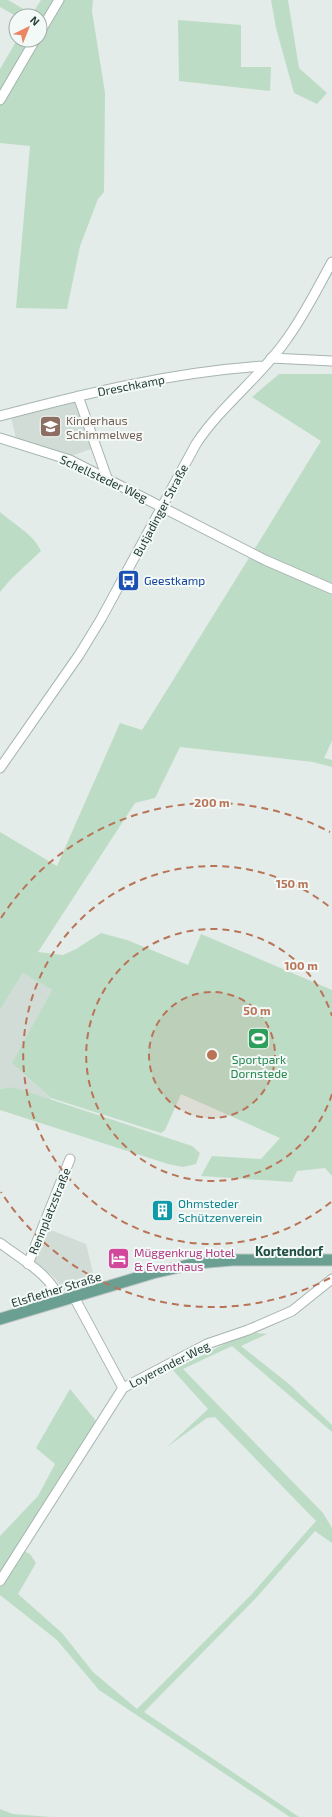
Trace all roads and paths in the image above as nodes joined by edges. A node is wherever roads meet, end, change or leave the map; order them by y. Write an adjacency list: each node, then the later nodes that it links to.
1 (59, 0): 2 (street)
2 (48, 19)
3 (30, 48): 4 (street)
4 (0, 100)
5 (332, 262): 6 (street, Butjadinger Straße)
6 (271, 358): 7 (street); 8 (street, Butjadinger Straße)
7 (332, 361)
8 (264, 366): 9 (street, Dreschkamp); 13 (street, Butjadinger Straße)
9 (78, 396): 10 (street, Dreschkamp); 12 (street)
10 (0, 416)
11 (0, 438): 12 (street, Schellsteder Weg)
12 (107, 478): 13 (street, Schellsteder Weg)
13 (162, 506): 14 (street); 15 (street, Butjadinger Straße)
14 (332, 589)
15 (0, 768)
16 (70, 1159): 19 (street, Rennplatzstraße)
17 (0, 1243): 19 (street, Rennplatzstraße)
18 (332, 1260): 21 (main road, Elsflether Straße)
19 (28, 1264): 22 (street, Rennplatzstraße)
20 (332, 1279): 24 (street, Loyerender Weg)
21 (74, 1297): 22 (main road, Elsflether Straße); 24 (street)
22 (60, 1301): 23 (main road, Elsflether Straße)
23 (0, 1320)
24 (123, 1388): 25 (street, Loyerender Weg)
25 (0, 1581)

